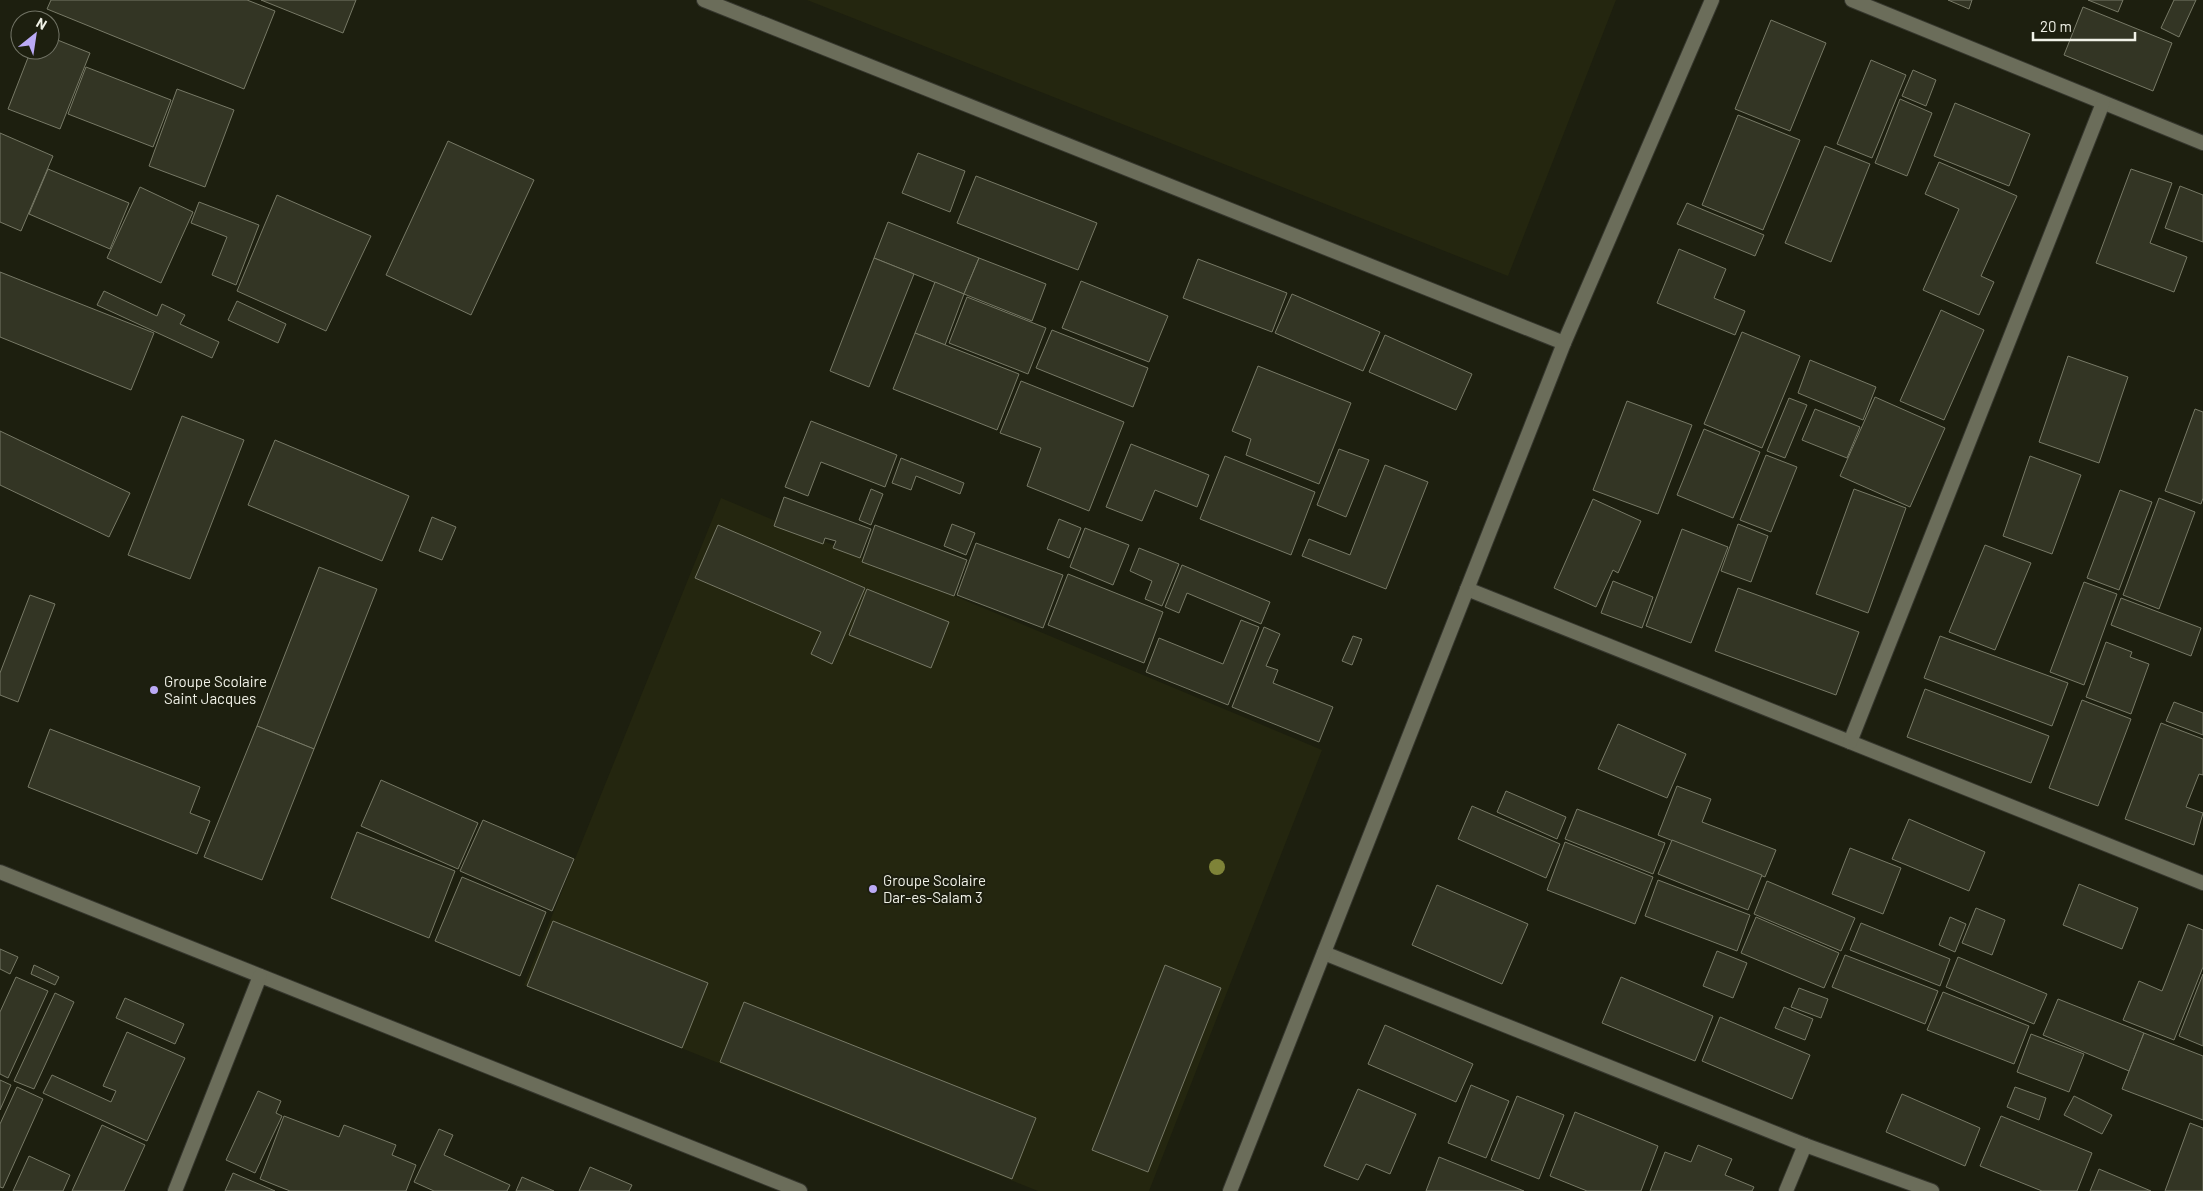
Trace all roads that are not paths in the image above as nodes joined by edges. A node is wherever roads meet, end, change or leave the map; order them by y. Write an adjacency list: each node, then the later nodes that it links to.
1 (704, 0): 6 (street)
2 (1712, 0): 6 (street)
3 (1852, 0): 4 (street)
4 (2103, 103): 5 (street); 8 (street)
5 (2203, 143)
6 (1564, 343): 7 (street)
7 (1467, 590): 8 (street); 11 (street)
8 (1850, 742): 10 (street)
9 (0, 872): 12 (street)
10 (2203, 883)
11 (1324, 953): 13 (street); 17 (street)
12 (260, 976): 14 (street); 15 (street)
13 (1805, 1145): 18 (street); 19 (street)
14 (778, 1187): 16 (street)
15 (175, 1191)
16 (800, 1191)
17 (1230, 1191)
18 (1786, 1191)
19 (1932, 1191)

